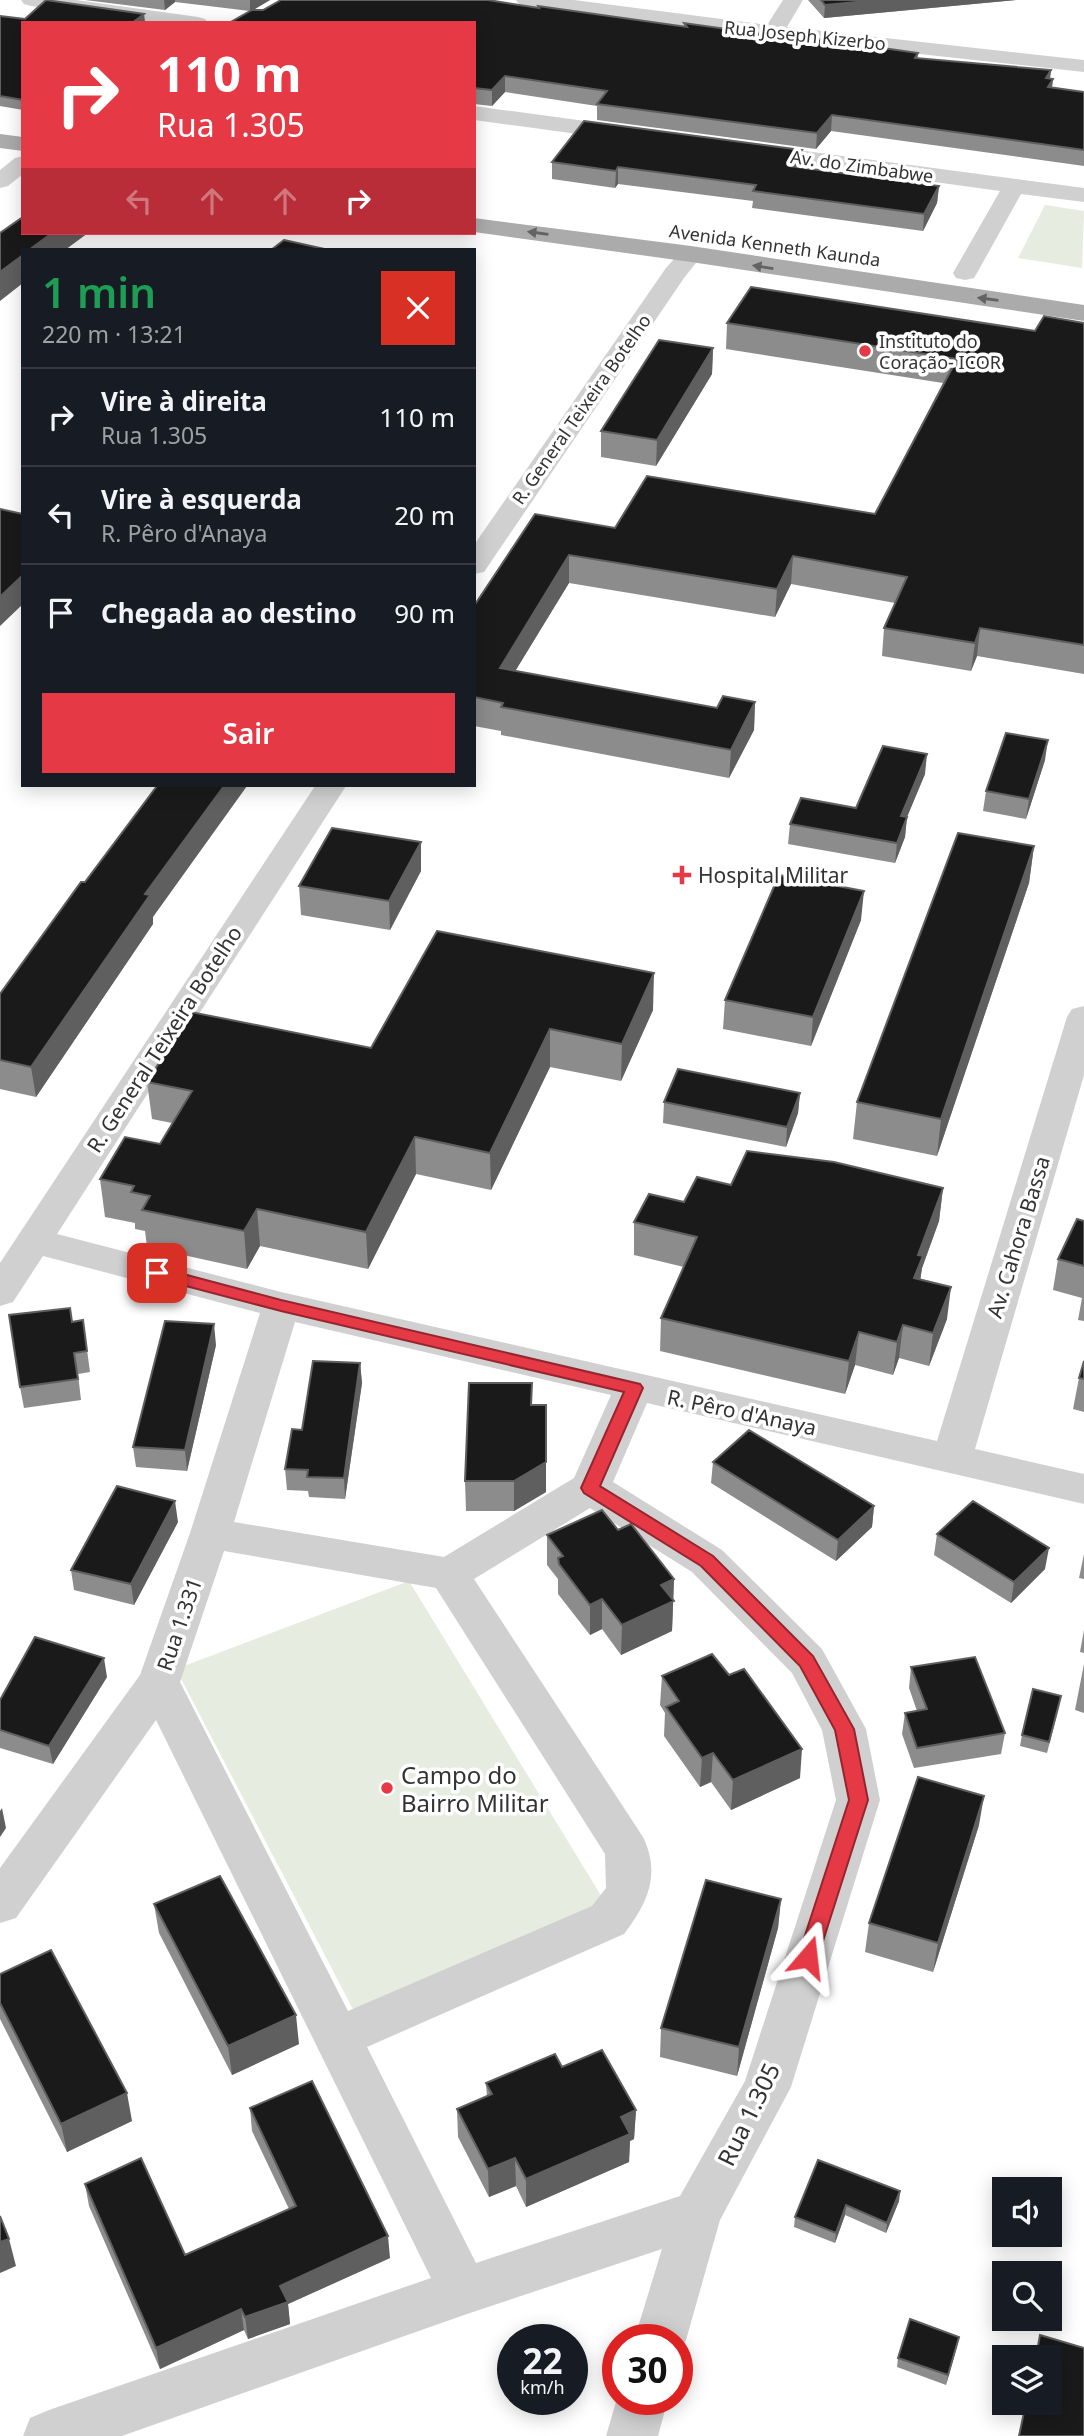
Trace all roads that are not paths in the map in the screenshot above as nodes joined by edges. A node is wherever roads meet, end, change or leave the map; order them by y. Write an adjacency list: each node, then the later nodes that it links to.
1 (31, 0): 4 (street)
2 (526, 0): 5 (street, Rua Joseph Kizerbo)
3 (793, 0): 5 (street)
4 (183, 21)
5 (773, 32): 6 (street, Rua Joseph Kizerbo)
6 (1084, 66)
7 (476, 113): 8 (street)
8 (654, 138)
9 (0, 141): 10 (main road)
10 (21, 144)
11 (737, 149): 16 (street, Av. do Zimbabwe)
12 (0, 161): 13 (main road)
13 (21, 164)
14 (21, 165): 15 (street)
15 (0, 181)
16 (1014, 186): 17 (street, Av. do Zimbabwe); 21 (street)
17 (1084, 195)
18 (476, 203): 21 (main road, Avenida Kenneth Kaunda)
19 (476, 225): 20 (main road, Avenida Kenneth Kaunda, one-way to 19)
20 (691, 254): 22 (main road, Avenida Kenneth Kaunda, one-way to 20); 23 (street, R. General Teixeira Botelho)
21 (965, 274): 22 (main road, Avenida Kenneth Kaunda)
22 (1081, 298)
23 (476, 563)
24 (329, 787): 26 (street, R. General Teixeira Botelho)
25 (1084, 1017): 30 (street, Av. Cahora Bassa)
26 (33, 1241): 27 (street, R. General Teixeira Botelho); 28 (street, R. Pêro d'Anaya)
27 (0, 1293)
28 (281, 1305): 29 (street, R. Pêro d'Anaya); 33 (street, Rua 1.331)
29 (634, 1388): 30 (street, R. Pêro d'Anaya); 31 (street)
30 (952, 1458): 32 (street, R. Pêro d'Anaya)
31 (590, 1488): 34 (street); 38 (street, Rua 1.305)
32 (1084, 1489)
33 (210, 1533): 34 (street); 35 (street, Rua 1.331)
34 (449, 1574): 37 (street)
35 (159, 1682): 36 (street, Rua 1.331); 37 (street)
36 (0, 1904)
37 (337, 2038): 39 (street)
38 (697, 2214): 39 (street); 40 (street, Rua 1.305)
39 (464, 2291): 42 (street)
40 (665, 2324)
41 (638, 2415): 43 (street)
42 (49, 2436)
43 (632, 2436)

